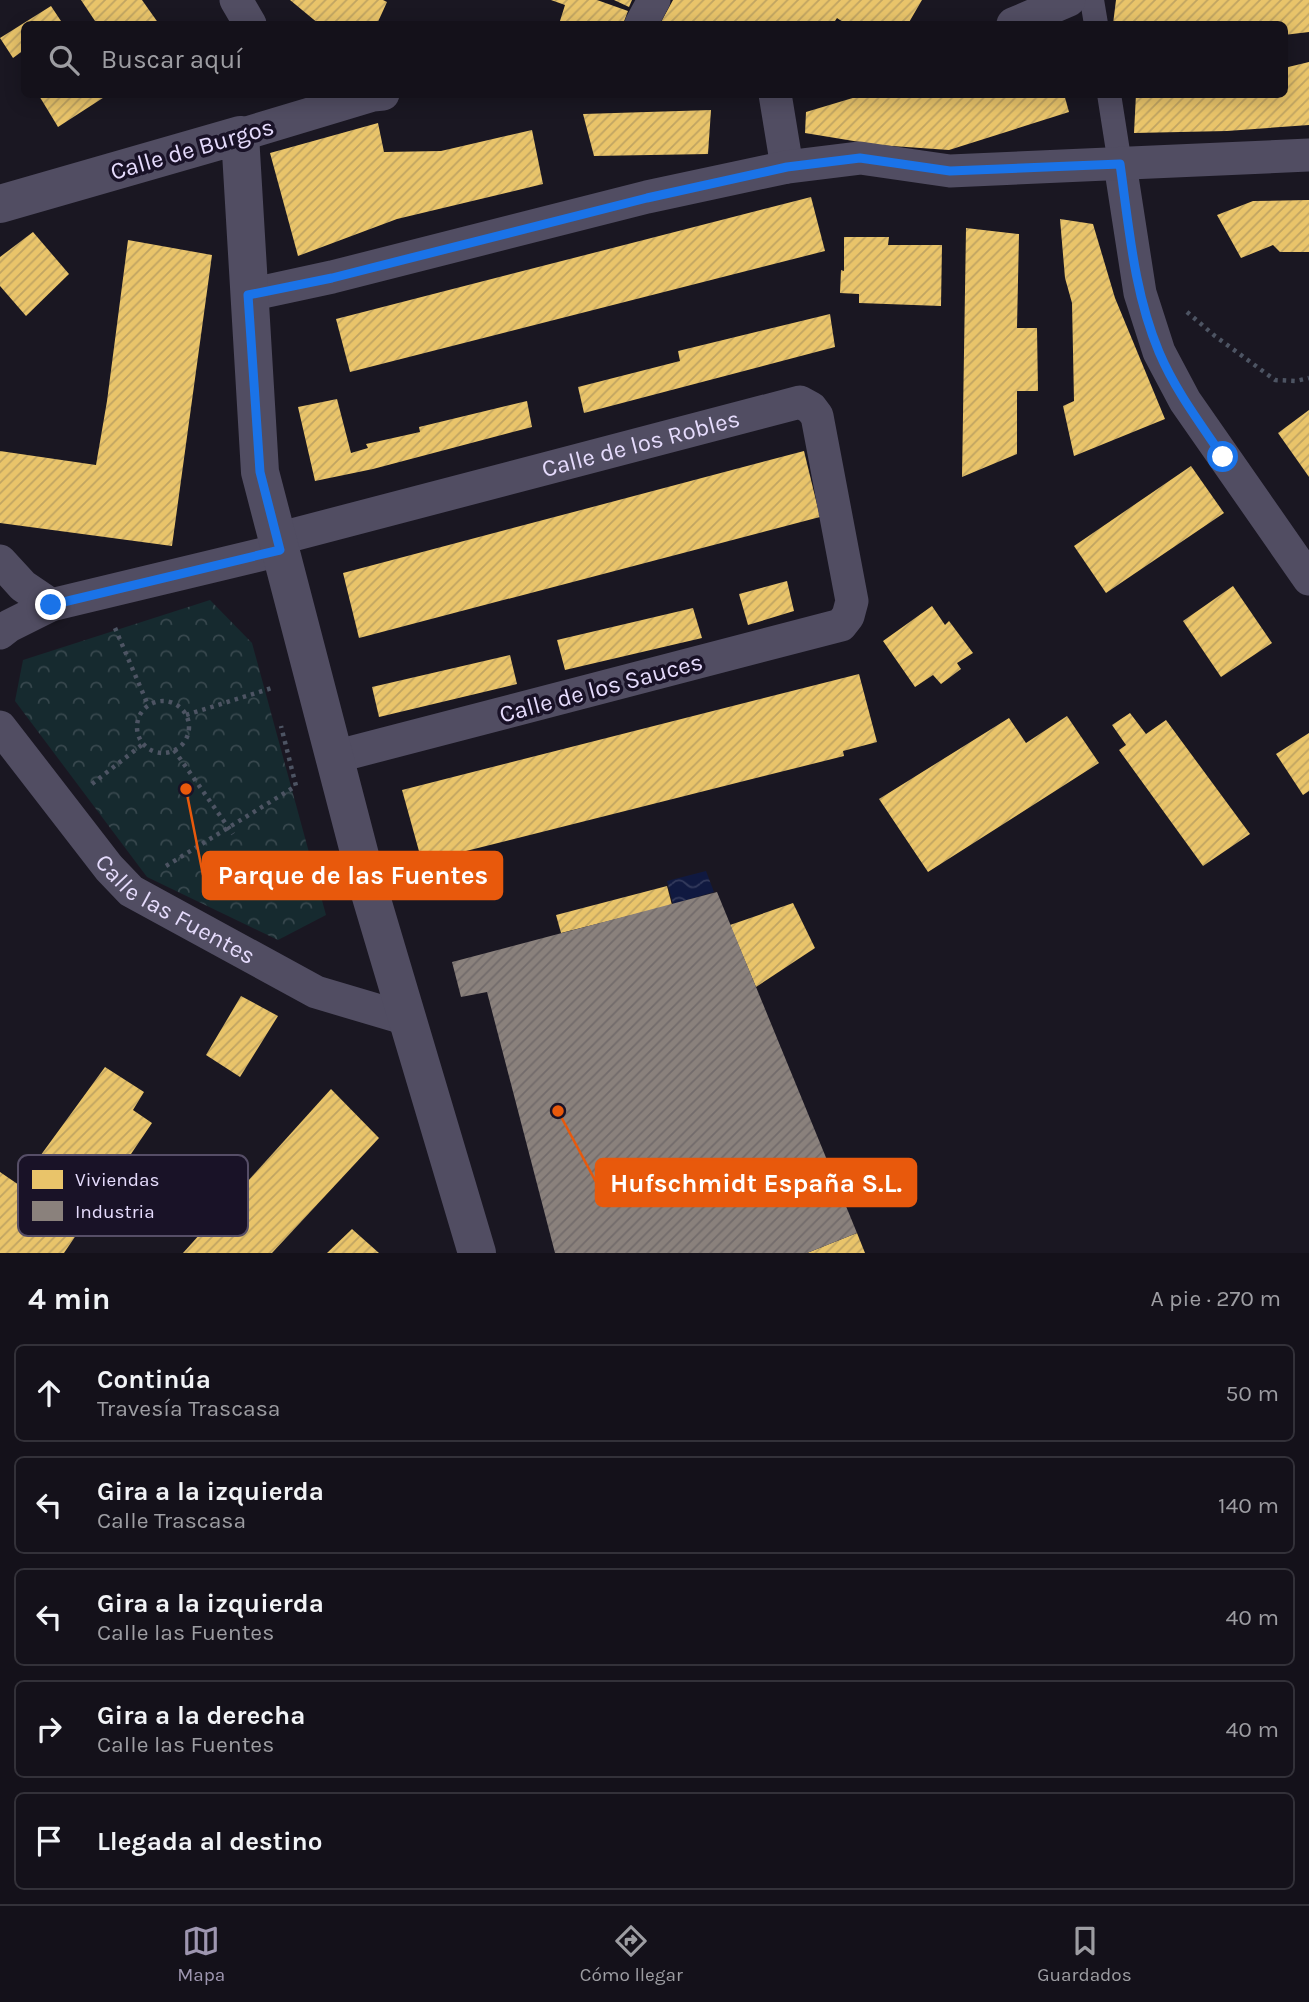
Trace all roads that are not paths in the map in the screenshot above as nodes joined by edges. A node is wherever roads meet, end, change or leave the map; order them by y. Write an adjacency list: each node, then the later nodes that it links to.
1 (654, 0): 5 (street)
2 (998, 0): 6 (street)
3 (1069, 0): 7 (street)
4 (1092, 0): 8 (street)
5 (643, 21)
6 (1001, 21)
7 (1020, 21)
8 (1096, 21)
9 (351, 98): 12 (street, Calle de Burgos)
10 (776, 98): 16 (street)
11 (1110, 98): 15 (street)
12 (301, 105): 13 (street, Calle de Burgos)
13 (240, 135): 17 (street, Calle de Burgos); 18 (street)
14 (1309, 155): 15 (street)
15 (1120, 164): 16 (street); 21 (street)
16 (787, 167): 18 (street)
17 (0, 204)
18 (248, 295): 19 (street)
19 (279, 544): 22 (street, Calle de los Robles); 23 (street); 26 (street)
20 (0, 561): 23 (street)
21 (1309, 579)
22 (852, 601): 26 (street, Calle de los Sauces)
23 (51, 605): 24 (street)
24 (0, 633)
25 (0, 727): 27 (street, Calle las Fuentes)
26 (334, 757): 27 (street)
27 (407, 1019): 28 (street)
28 (477, 1253)

